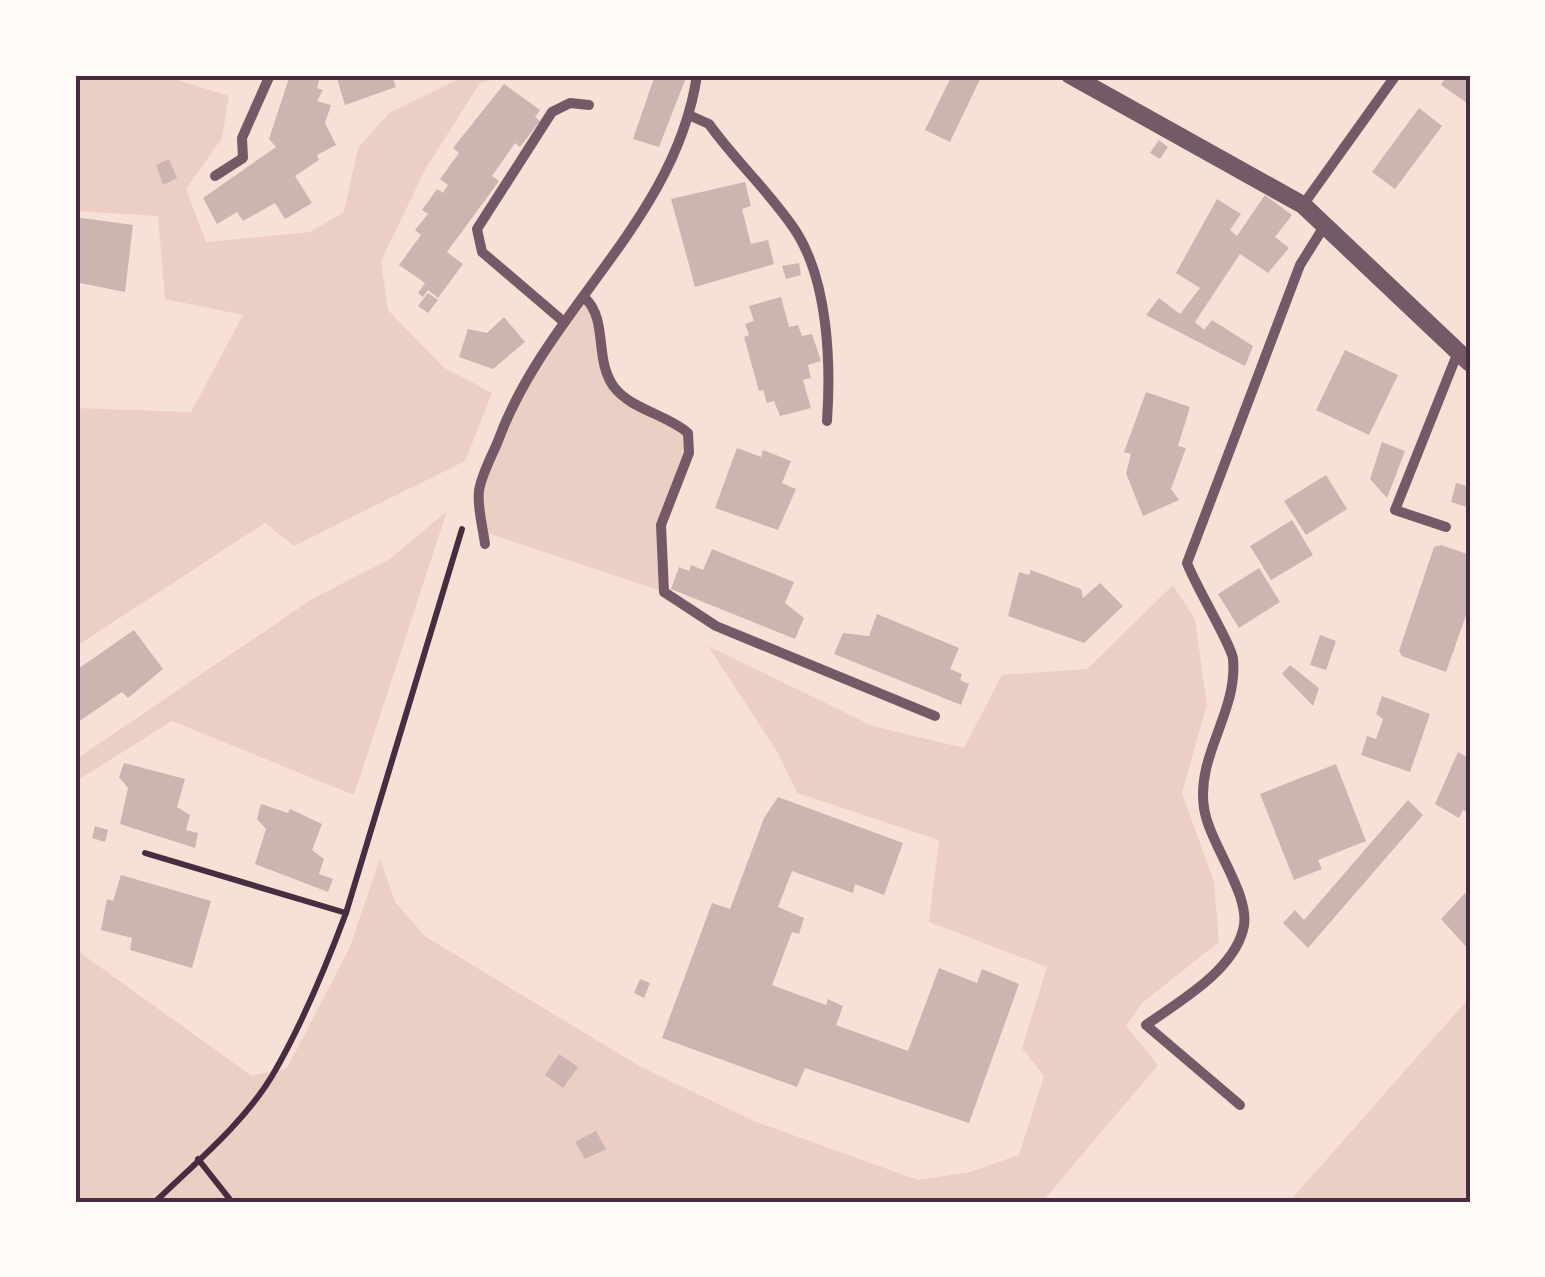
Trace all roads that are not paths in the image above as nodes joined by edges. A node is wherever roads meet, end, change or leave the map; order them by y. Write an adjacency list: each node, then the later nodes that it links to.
1 (270, 75): 7 (street)
2 (697, 75): 6 (street)
3 (1070, 75): 8 (street)
4 (1396, 75): 8 (street)
5 (589, 104): 11 (street)
6 (691, 116): 10 (street); 13 (street)
7 (215, 176)
8 (1303, 205): 9 (street)
9 (1325, 225): 12 (street); 17 (street)
10 (586, 298): 11 (street); 16 (street)
11 (564, 322): 15 (street)
12 (1464, 357): 14 (street)
13 (827, 421)
14 (1446, 527)
15 (485, 544)
16 (935, 716)
17 (1240, 1104)

